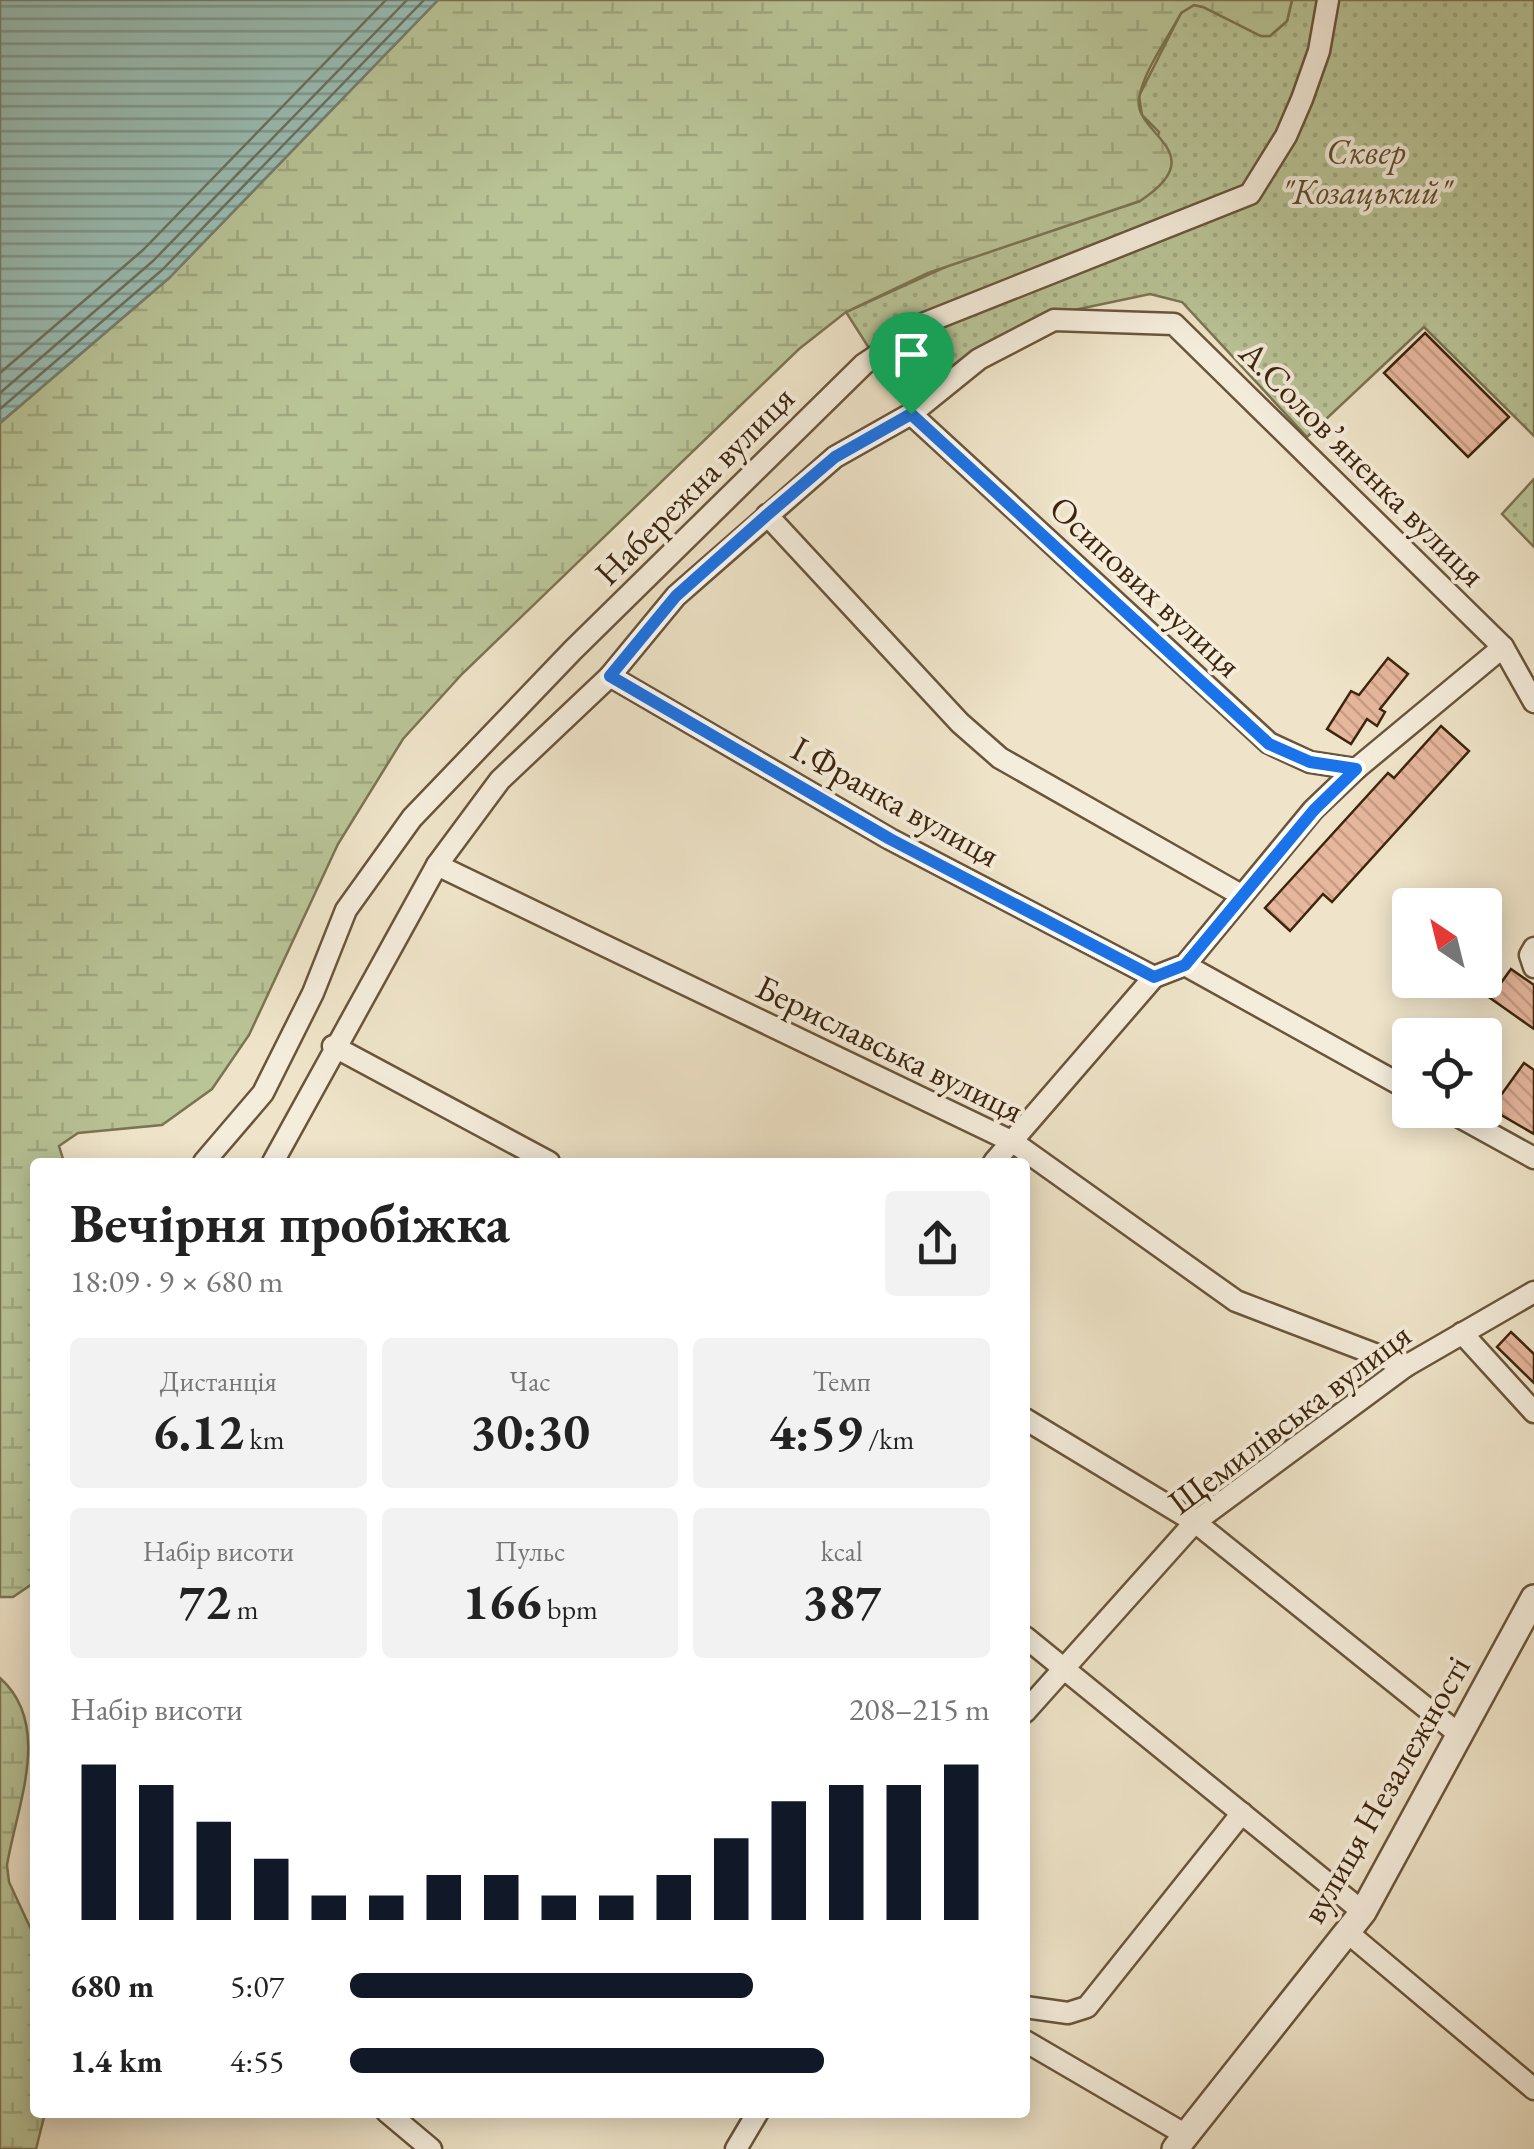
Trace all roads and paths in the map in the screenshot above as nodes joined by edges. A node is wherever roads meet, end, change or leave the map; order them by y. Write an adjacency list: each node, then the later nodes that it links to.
1 (1328, 0): 18 (street, Набережна вулиця)
2 (911, 414): 3 (street); 4 (street, А.Солов’яненка вулиця); 7 (street, Осипових вулиця)
3 (767, 515): 5 (street); 9 (street)
4 (1504, 648): 6 (street, А.Солов’яненка вулиця); 7 (street)
5 (610, 676): 8 (street); 13 (street, І.Франка вулиця)
6 (1534, 702)
7 (1356, 769): 9 (street)
8 (437, 865): 14 (street); 17 (street, Бериславська вулиця)
9 (1241, 895): 11 (street)
10 (1534, 948): 12 (street)
11 (1185, 965): 13 (street); 15 (street)
12 (1534, 967)
13 (1154, 977): 17 (street)
14 (334, 1046): 19 (street); 20 (street)
15 (1392, 1080)
16 (1480, 1128): 22 (street)
17 (1013, 1142): 21 (street); 25 (street, Бериславська вулиця)
18 (207, 1158)
19 (275, 1158)
20 (542, 1158)
21 (998, 1158)
22 (1534, 1158)
23 (1534, 1292): 24 (street, Щемилівська вулиця)
24 (1462, 1332): 25 (street, Щемилівська вулиця); 26 (street)
25 (1406, 1366): 28 (street, Щемилівська вулиця)
26 (1534, 1412)
27 (1030, 1422): 28 (street)
28 (1195, 1522): 31 (street, Щемилівська вулиця); 33 (street)
29 (1534, 1598): 33 (street, вулиця Незалежності)
30 (1030, 1642): 31 (street)
31 (1063, 1666): 32 (street, Щемилівська вулиця); 34 (street)
32 (1030, 1706)
33 (1460, 1735): 35 (street, вулиця Незалежності)
34 (1242, 1813): 35 (street); 36 (street)
35 (1355, 1922): 38 (street); 41 (street, вулиця Незалежності)
36 (1030, 2008)
37 (1030, 2044): 41 (street)
38 (1534, 2089)
39 (394, 2118): 42 (street)
40 (754, 2118): 43 (street)
41 (1180, 2142)
42 (431, 2149)
43 (736, 2149)

